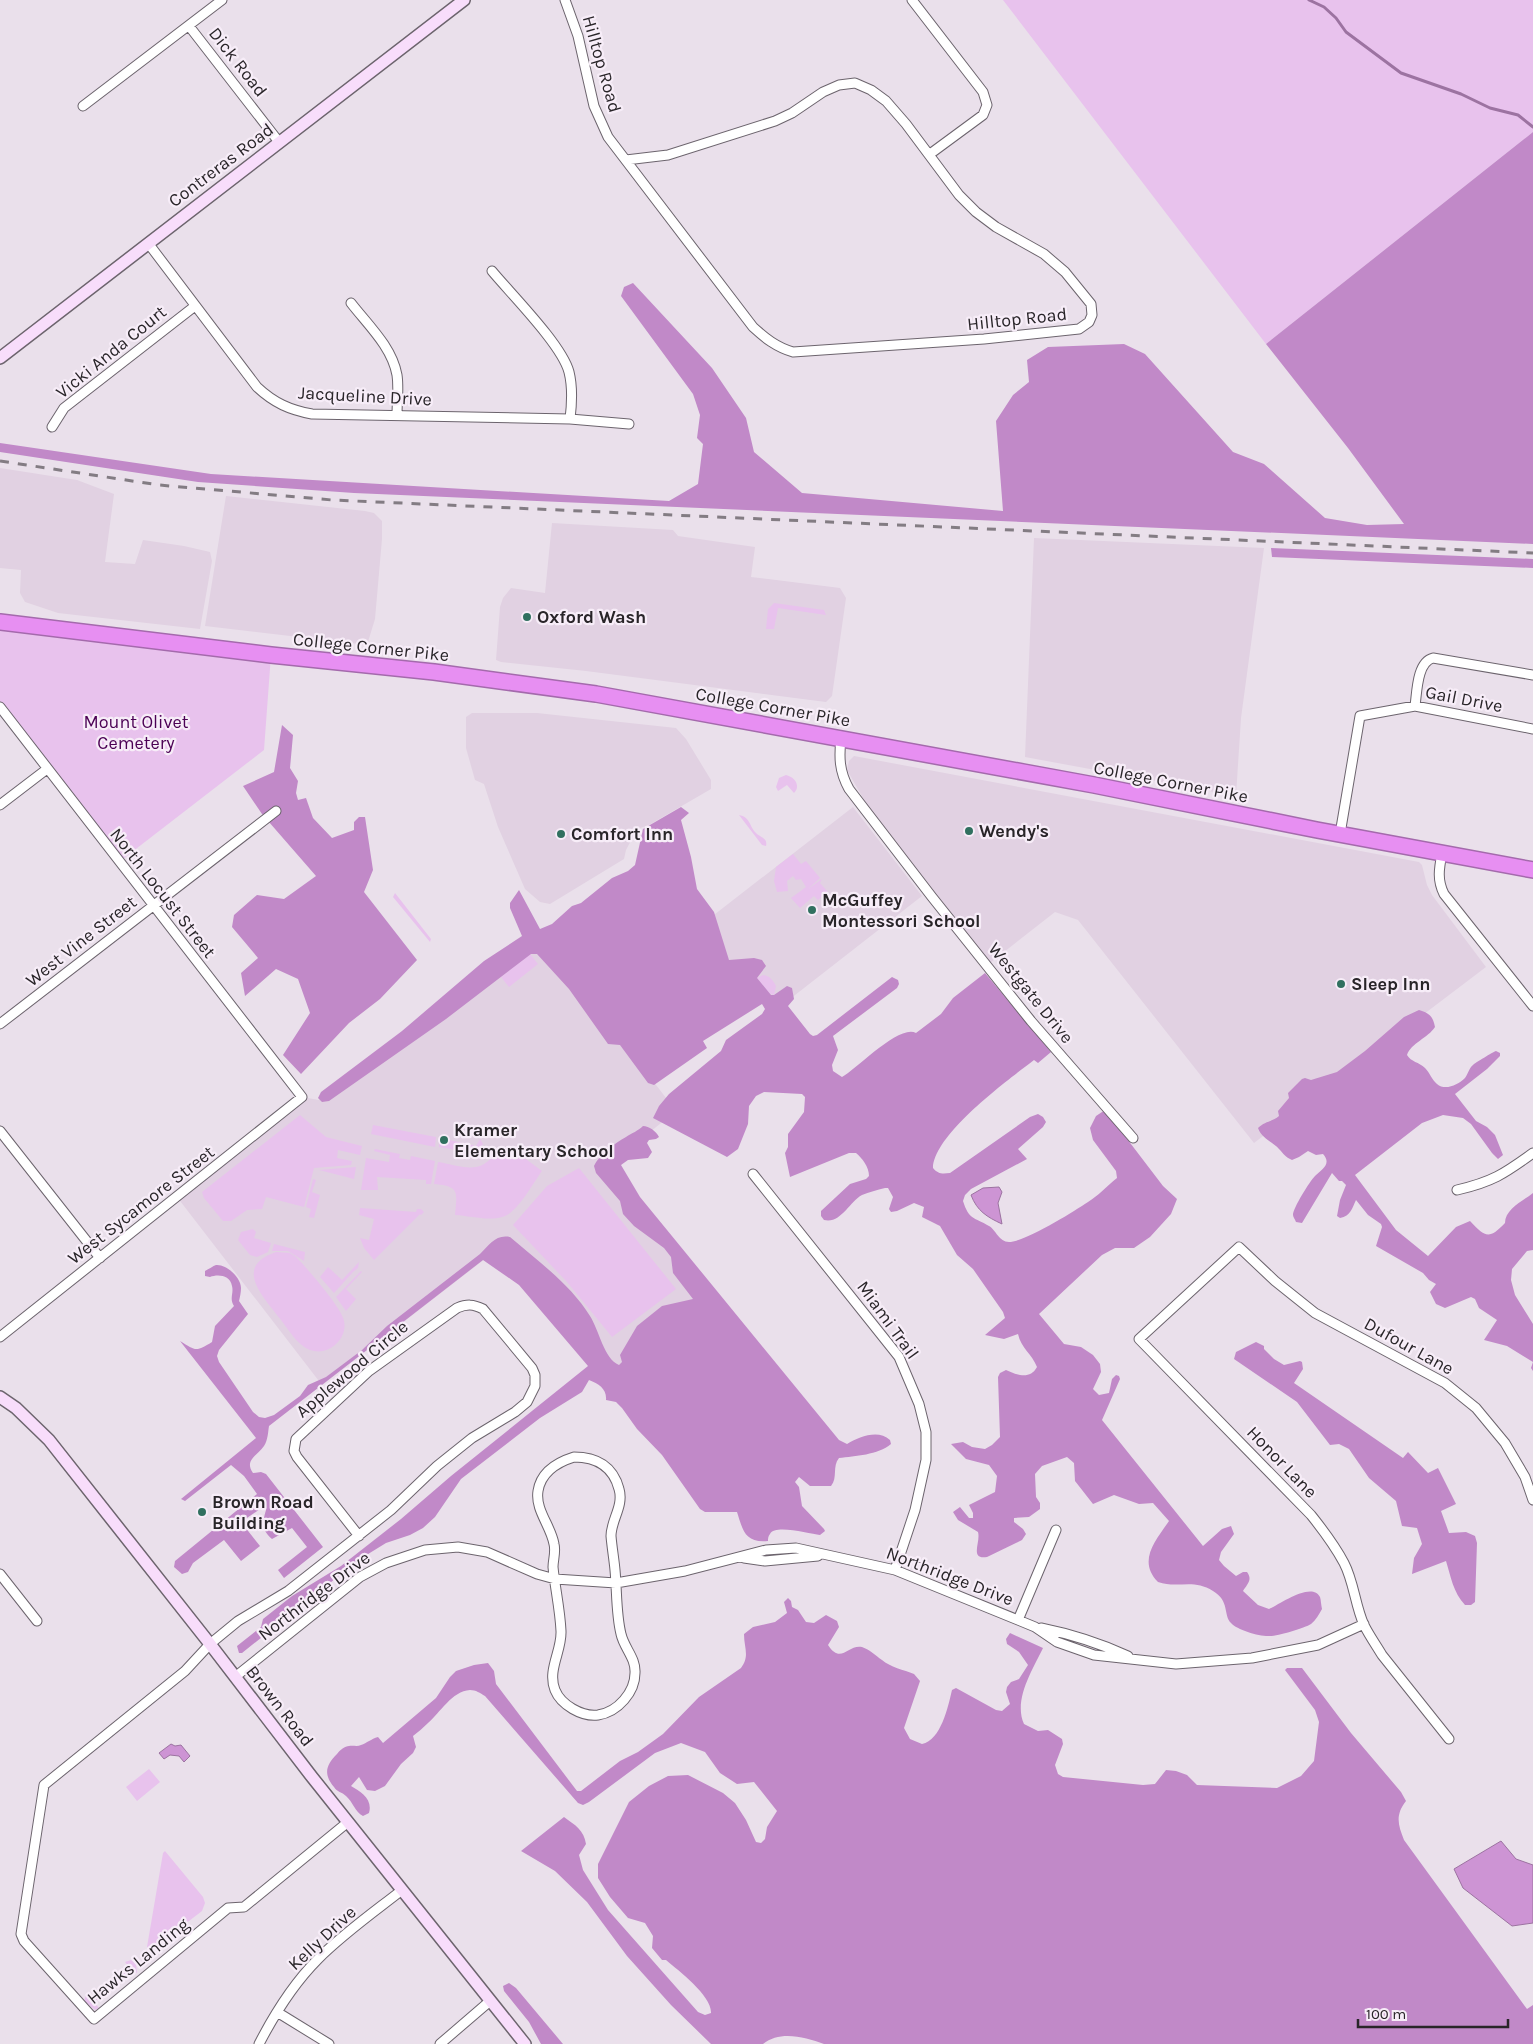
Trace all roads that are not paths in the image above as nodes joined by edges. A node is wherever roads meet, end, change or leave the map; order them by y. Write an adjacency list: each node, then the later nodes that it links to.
1 (222, 0): 5 (street)
2 (464, 0): 7 (street, Contreras Road)
3 (565, 0): 9 (street, Hilltop Road)
4 (912, 0): 8 (street)
5 (189, 26): 6 (street); 7 (street, Dick Road)
6 (83, 106)
7 (280, 142): 10 (street, Contreras Road)
8 (930, 154): 9 (street, Hilltop Road); 9 (street, Hilltop Road)
9 (626, 160)
10 (148, 242): 13 (street, Jacqueline Drive); 14 (street, Contreras Road)
11 (492, 271): 16 (street)
12 (351, 303): 15 (street)
13 (195, 306): 15 (street, Jacqueline Drive); 18 (street, Vicki Anda Court)
14 (0, 358)
15 (397, 415): 16 (street, Jacqueline Drive)
16 (570, 419): 17 (street, Jacqueline Drive)
17 (629, 424)
18 (52, 427)
19 (0, 622): 24 (highway, College Corner Pike)
20 (1533, 676): 21 (street)
21 (1415, 706): 23 (street, Gail Drive); 28 (street, Gail Drive)
22 (0, 707): 25 (street, North Locust Street)
23 (1533, 729)
24 (841, 738): 28 (highway, College Corner Pike); 36 (street, Westgate Drive)
25 (47, 769): 26 (street); 31 (street, North Locust Street)
26 (0, 805)
27 (276, 811): 31 (street, West Vine Street)
28 (1340, 834): 29 (highway, College Corner Pike)
29 (1442, 853): 30 (highway, College Corner Pike); 32 (street)
30 (1533, 870)
31 (153, 906): 33 (street, West Vine Street); 34 (street, North Locust Street)
32 (1533, 1006)
33 (0, 1024)
34 (302, 1097): 41 (street, West Sycamore Street)
35 (0, 1131): 41 (street)
36 (1133, 1138)
37 (1533, 1153): 39 (street)
38 (753, 1174): 47 (street, Miami Trail)
39 (1457, 1190)
40 (1238, 1247): 44 (street, Dufour Lane); 53 (street, Honor Lane)
41 (100, 1258): 42 (street, West Sycamore Street)
42 (0, 1337)
43 (0, 1398): 55 (street, Brown Road)
44 (1533, 1500)
45 (1056, 1530): 51 (street)
46 (359, 1536): 46 (street, Applewood Circle); 55 (street, Applewood Circle)
47 (895, 1570): 50 (street, Northridge Drive); 51 (street, Northridge Drive)
48 (0, 1574): 52 (street)
49 (555, 1579): 50 (street, Northridge Drive); 50 (street); 50 (street); 57 (street, Northridge Drive)
50 (616, 1584)
51 (1018, 1620): 54 (street, Northridge Drive)
52 (37, 1621)
53 (1364, 1624): 56 (street, Northridge Drive); 58 (street, Honor Lane)
54 (1035, 1627): 56 (street, Northridge Drive); 56 (street, Northridge Drive)
55 (210, 1644): 57 (street, Brown Road); 59 (street, Hawks Landing)
56 (1135, 1659)
57 (235, 1677): 59 (street, Brown Road)
58 (1449, 1739)
59 (348, 1822): 60 (street, Brown Road)
60 (402, 1890): 61 (street, Brown Road); 62 (street, Kelly Drive)
61 (490, 2001): 65 (street); 66 (street, Brown Road)
62 (277, 2012): 63 (street, Kelly Drive); 64 (street)
63 (259, 2044)
64 (329, 2044)
65 (440, 2044)
66 (525, 2044)

